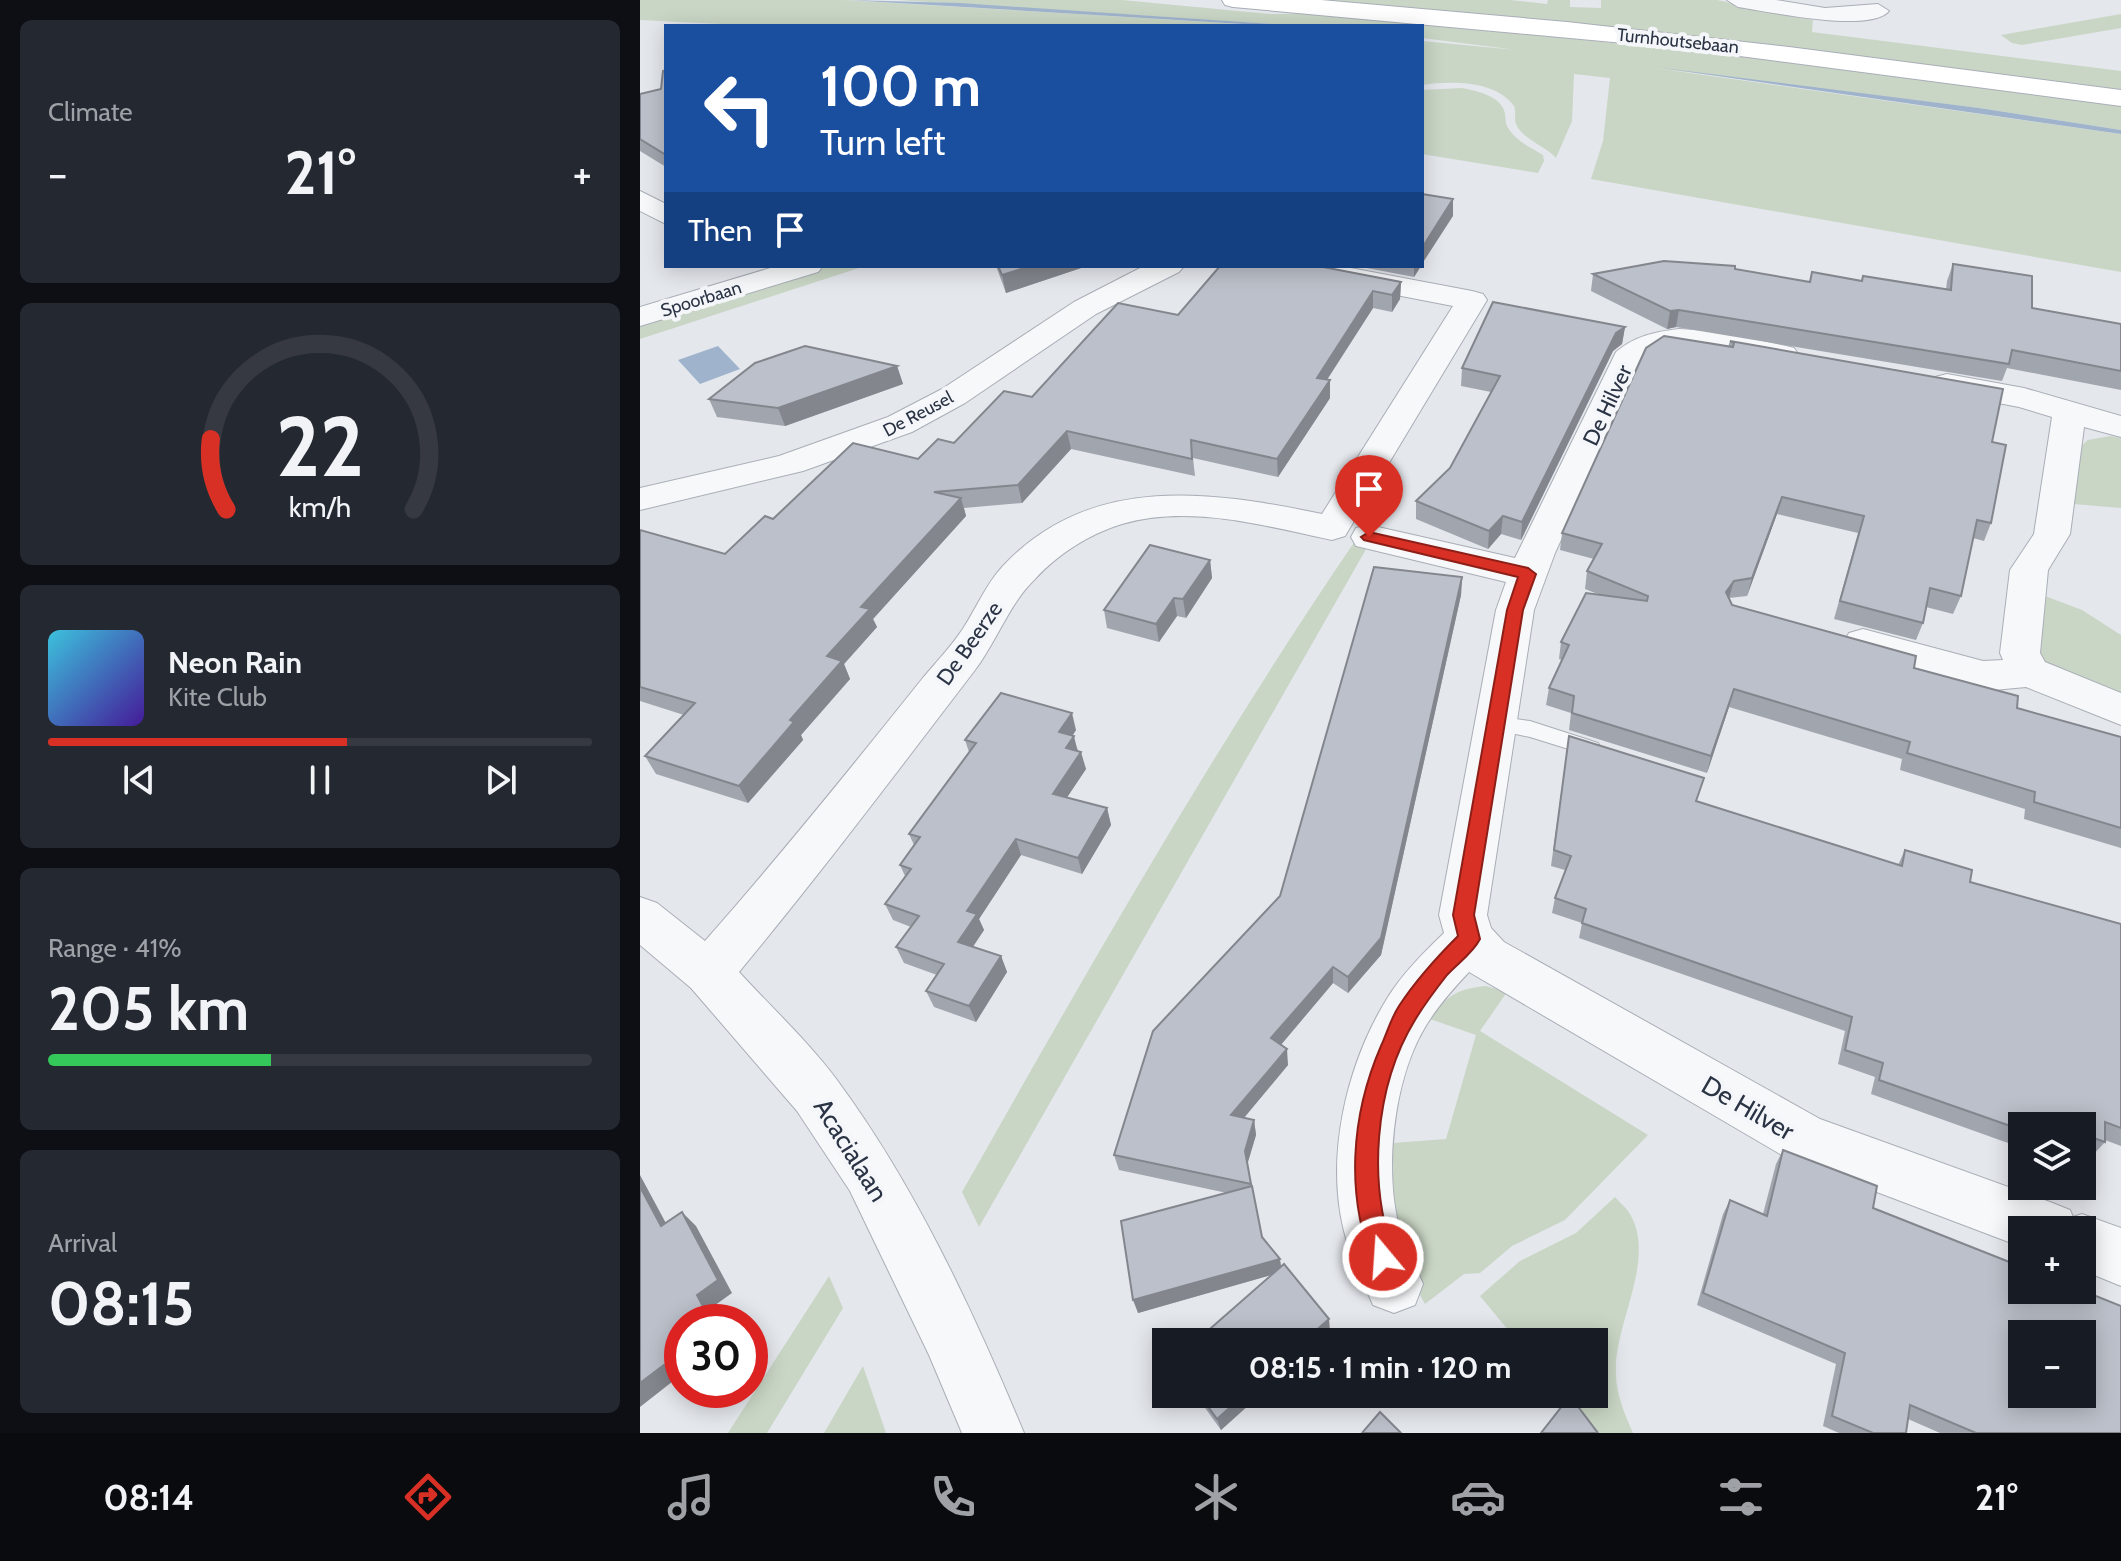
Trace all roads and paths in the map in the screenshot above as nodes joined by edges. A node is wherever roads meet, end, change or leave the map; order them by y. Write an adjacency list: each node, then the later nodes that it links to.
1 (1233, 0): 4 (main road, Turnhoutsebaan)
2 (1738, 0): 3 (street)
3 (1878, 11)
4 (2121, 98)
5 (640, 199): 6 (street)
6 (664, 215)
7 (794, 268): 10 (street, Spoorbaan)
8 (1165, 268): 16 (street, De Reusel)
9 (1304, 268): 17 (street)
10 (750, 274): 11 (street, Spoorbaan)
11 (640, 317)
12 (1819, 361): 18 (street, De Hilver)
13 (1921, 379): 14 (street)
14 (2070, 410): 15 (street); 20 (street)
15 (2121, 427)
16 (640, 499)
17 (1351, 533): 18 (street, De Beerze); 26 (street, De Beerze)
18 (1528, 574): 22 (street, De Hilver)
19 (1833, 635): 20 (street)
20 (2029, 672): 21 (street)
21 (2121, 710)
22 (1495, 723): 23 (lane); 25 (street, De Hilver)
23 (1618, 757)
24 (640, 917): 26 (street, Acacialaan)
25 (1470, 939): 27 (street, De Hilver); 30 (street)
26 (708, 973): 31 (street, Acacialaan)
27 (2014, 1216)
28 (2096, 1247): 29 (street)
29 (2121, 1257)
30 (1394, 1284)
31 (993, 1433)

